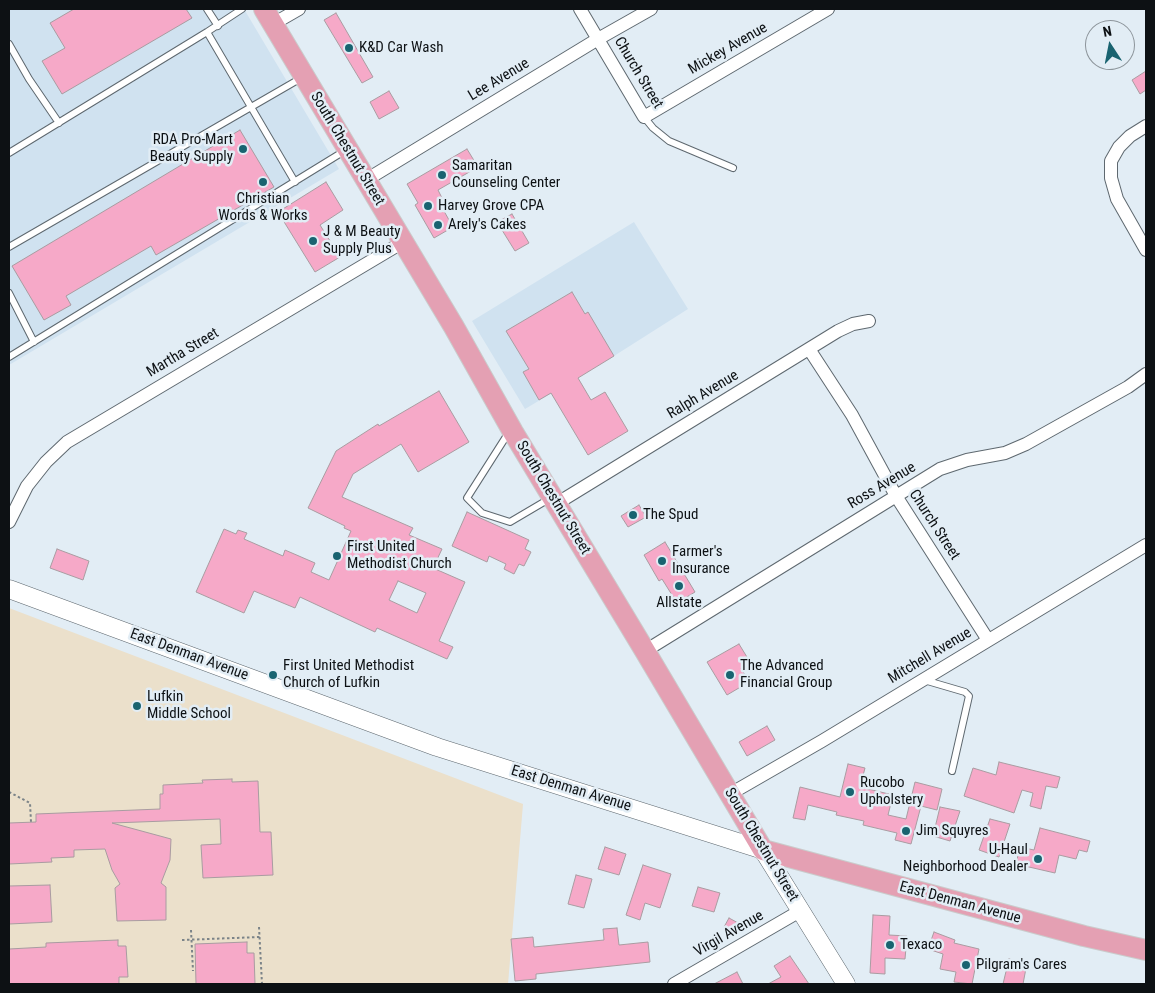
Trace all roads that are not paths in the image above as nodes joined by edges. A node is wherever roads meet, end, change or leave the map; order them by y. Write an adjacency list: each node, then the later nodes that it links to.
1 (207, 9): 8 (lane)
2 (242, 9): 8 (lane)
3 (299, 9): 7 (street)
4 (580, 9): 10 (street, Church Street)
5 (651, 9): 10 (street, Lee Avenue)
6 (828, 9): 14 (street, Mickey Avenue)
7 (268, 16): 12 (main road, South Chestnut Street)
8 (218, 26): 9 (lane)
9 (208, 32): 13 (lane); 15 (lane)
10 (598, 39): 14 (street, Church Street); 20 (street, Lee Avenue)
11 (9, 44): 15 (lane)
12 (304, 76): 13 (lane); 17 (main road, South Chestnut Street)
13 (251, 108): 21 (lane); 23 (lane)
14 (644, 117): 19 (lane, Church Street)
15 (58, 123): 18 (lane)
16 (1146, 126): 24 (street)
17 (347, 149): 20 (main road, South Chestnut Street); 21 (lane)
18 (9, 153)
19 (733, 168)
20 (366, 180): 22 (main road, South Chestnut Street)
21 (294, 182): 27 (lane)
22 (403, 242): 31 (main road, South Chestnut Street); 34 (street, Martha Street)
23 (9, 247)
24 (1146, 250)
25 (9, 293): 27 (lane)
26 (869, 321): 28 (street, Ralph Avenue)
27 (34, 342): 29 (lane)
28 (809, 349): 32 (street, Church Street); 33 (street, Ralph Avenue)
29 (9, 357)
30 (1146, 374): 32 (street, Ross Avenue)
31 (511, 429): 33 (main road, South Chestnut Street); 33 (lane)
32 (896, 496): 37 (street, Church Street); 38 (street, Ross Avenue)
33 (554, 501): 38 (main road, South Chestnut Street)
34 (9, 522)
35 (1146, 545): 37 (street, Mitchell Avenue)
36 (9, 589): 42 (main road, East Denman Avenue)
37 (988, 640): 39 (street, Mitchell Avenue)
38 (645, 651): 41 (main road, South Chestnut Street)
39 (922, 679): 40 (lane); 41 (street, Mitchell Avenue)
40 (952, 771)
41 (730, 794): 42 (main road, South Chestnut Street)
42 (763, 850): 43 (main road, South Chestnut Street); 44 (main road, East Denman Avenue)
43 (800, 911): 45 (street, Virgil Avenue); 46 (main road, South Chestnut Street)
44 (1146, 950)
45 (674, 984)
46 (846, 984)

